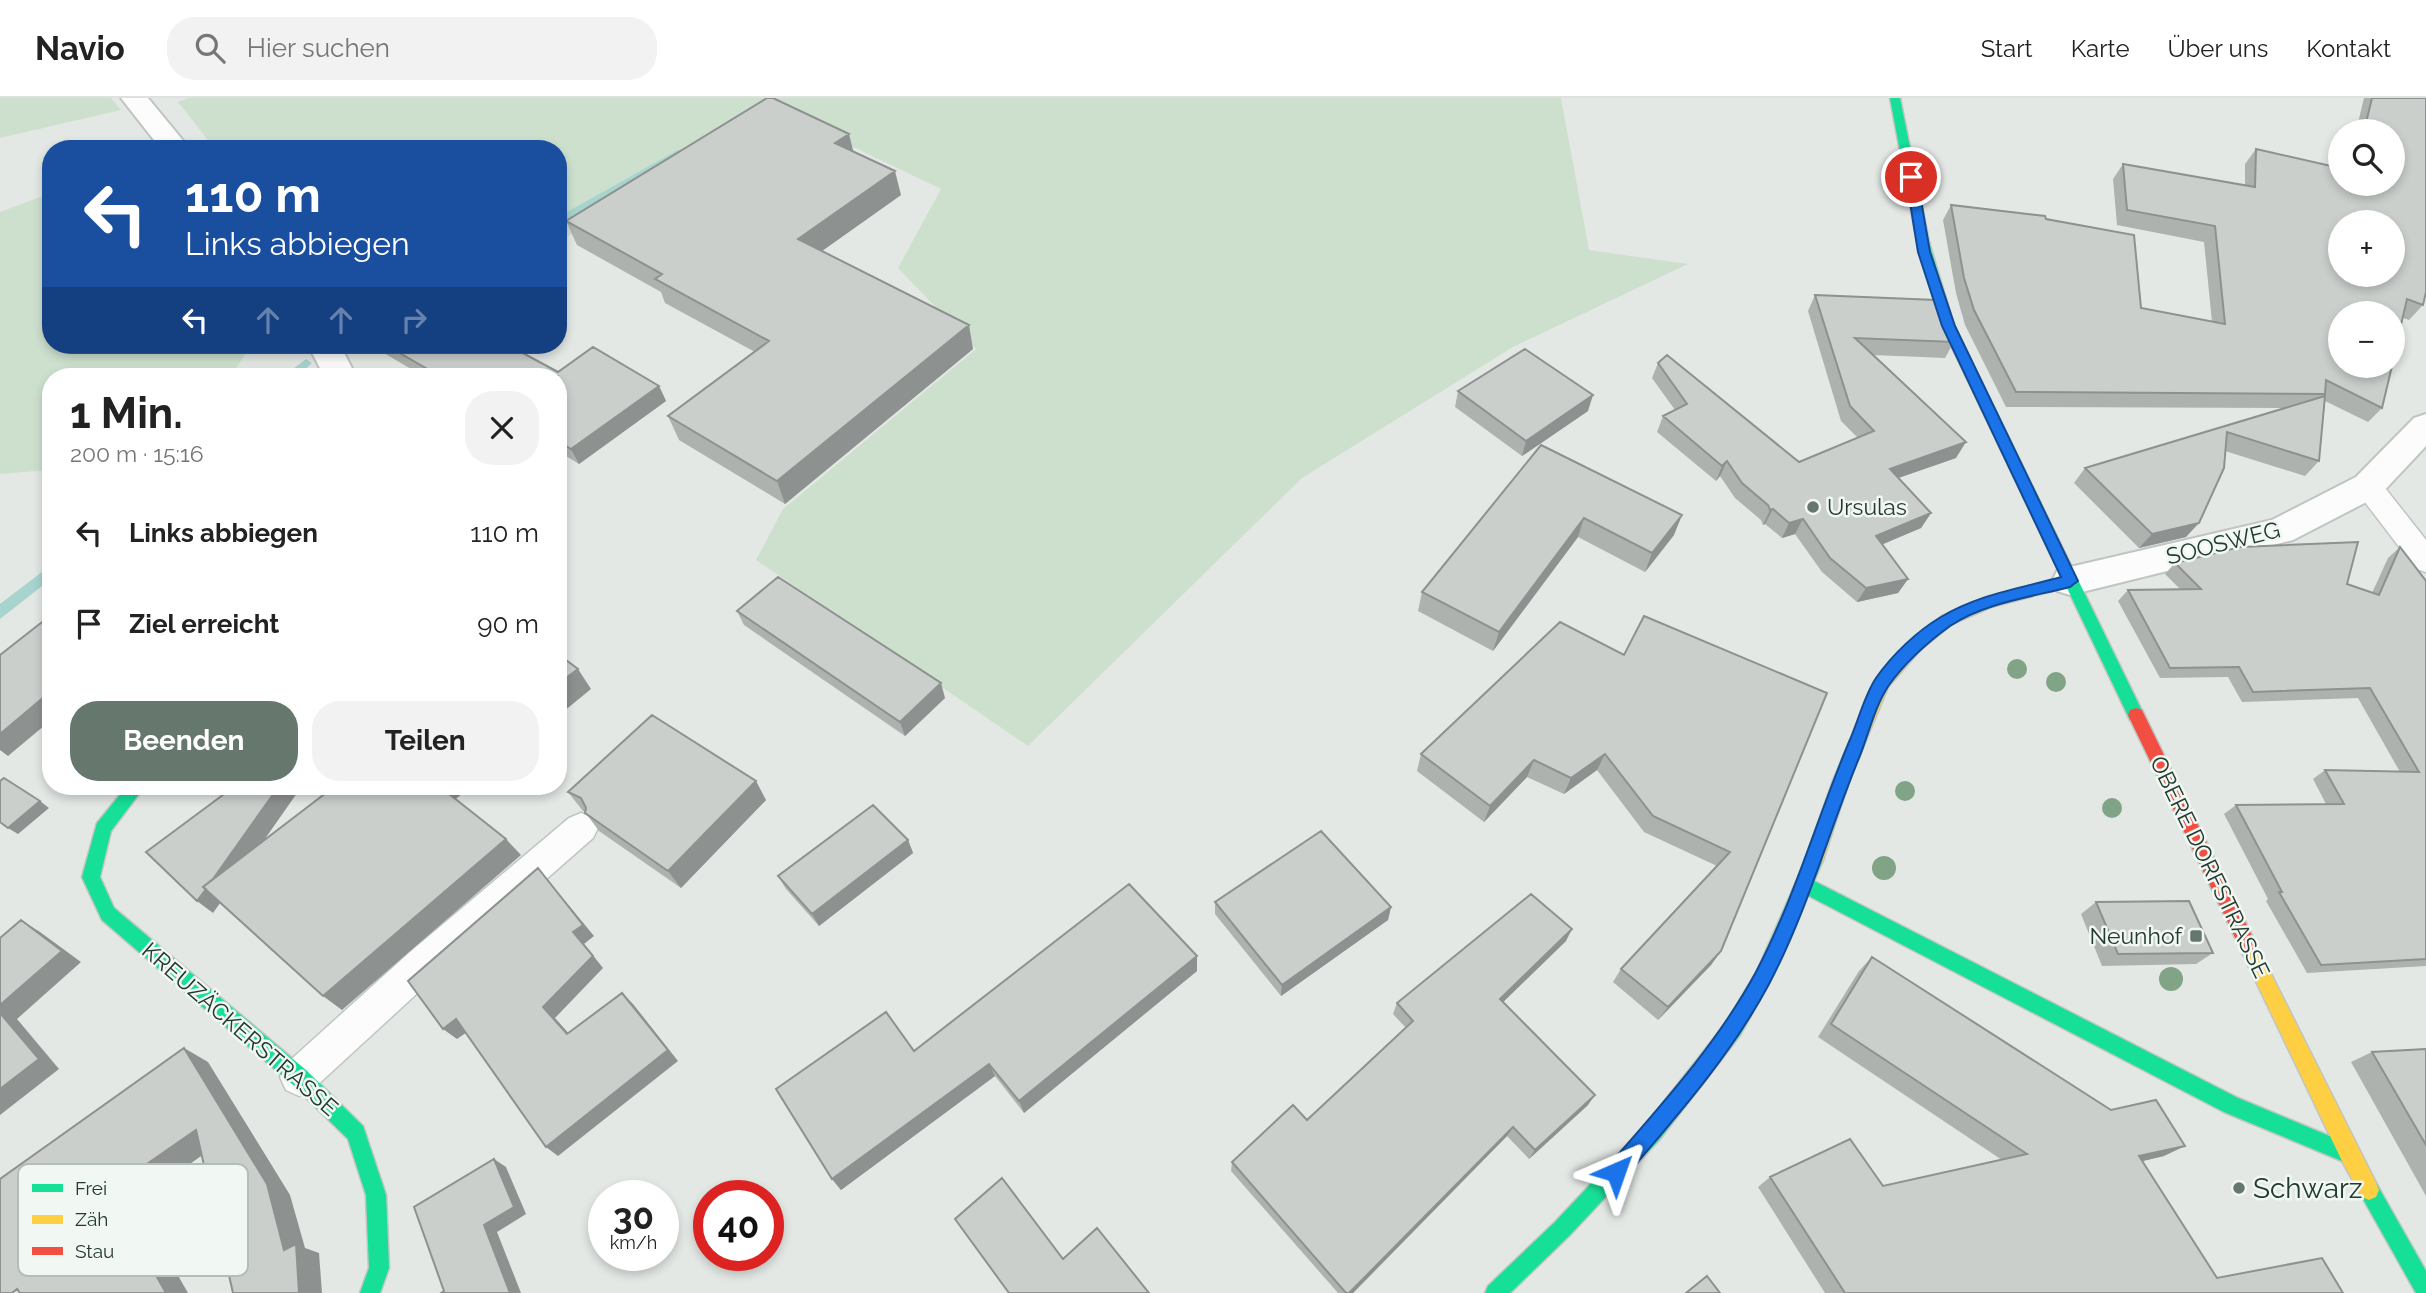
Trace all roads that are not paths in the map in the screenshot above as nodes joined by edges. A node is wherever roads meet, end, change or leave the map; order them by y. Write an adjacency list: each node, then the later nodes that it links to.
1 (134, 98): 3 (street)
2 (1895, 98): 7 (street, OBERE DORFSTRASSE)
3 (169, 140)
4 (2426, 426): 5 (street, SOOSWEG)
5 (2368, 486): 6 (lane); 7 (street, SOOSWEG)
6 (2426, 561)
7 (2070, 581): 10 (street); 12 (street, OBERE DORFSTRASSE)
8 (130, 795): 11 (street, KREUZÄCKERSTRASSE)
9 (581, 828): 11 (lane)
10 (1805, 886): 12 (street); 15 (street)
11 (299, 1077): 14 (street, KREUZÄCKERSTRASSE)
12 (2350, 1154): 13 (street, OBERE DORFSTRASSE)
13 (2426, 1291)
14 (370, 1293)
15 (1495, 1293)

